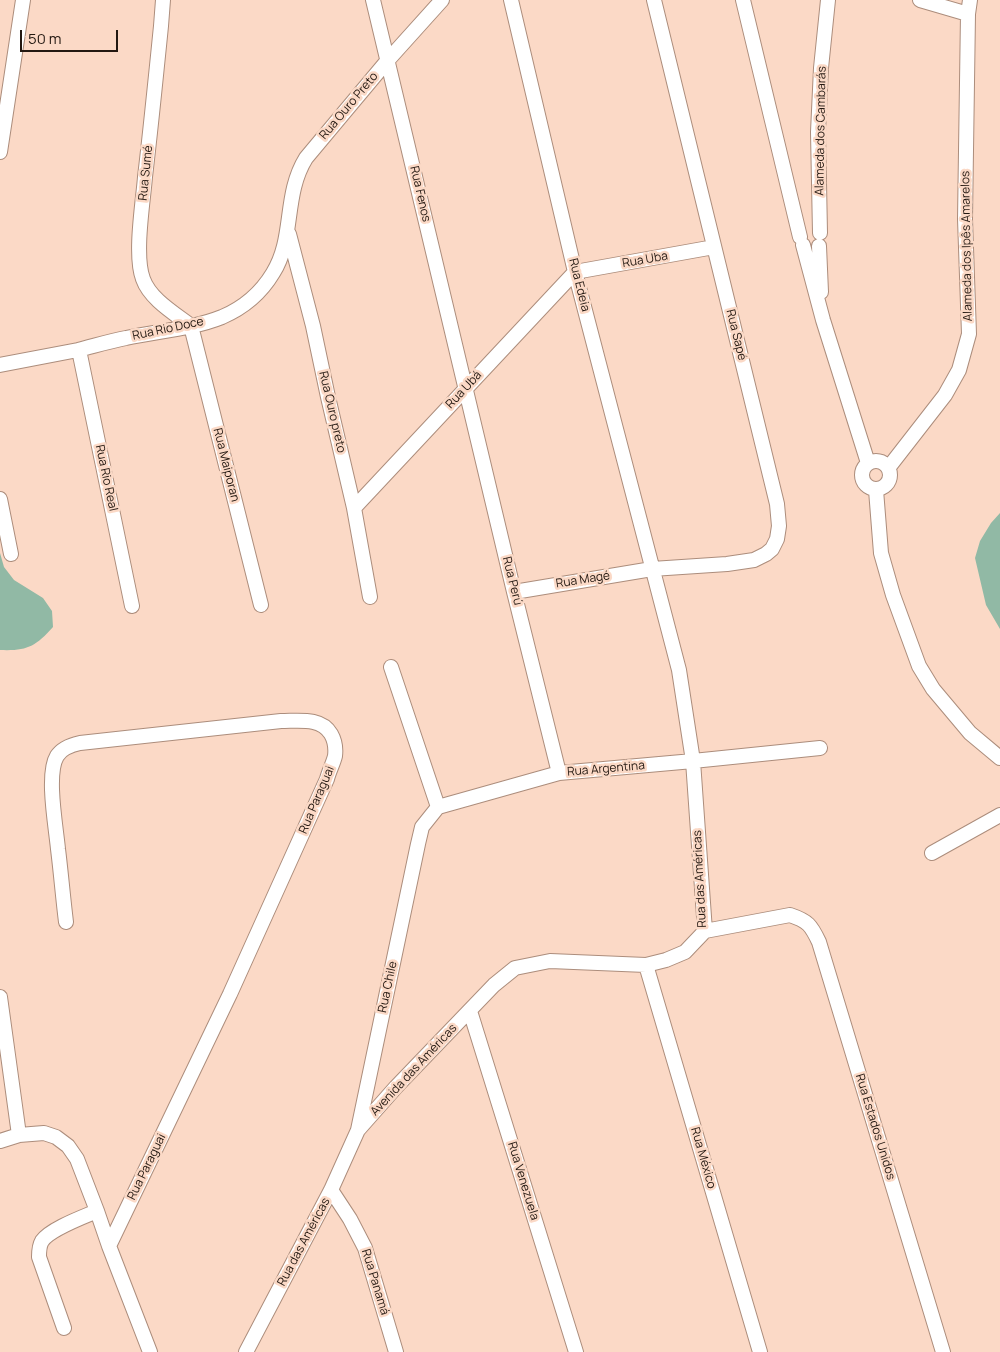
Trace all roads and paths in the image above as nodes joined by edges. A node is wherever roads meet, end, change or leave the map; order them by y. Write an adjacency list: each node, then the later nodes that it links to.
1 (23, 0): 12 (street)
2 (163, 0): 19 (street, Rua Sumé)
3 (373, 0): 11 (street, Rua Fenos)
4 (442, 0): 11 (street, Rua Ouro Preto)
5 (511, 0): 17 (street, Rua Edeia)
6 (654, 0): 16 (street, Rua Sapé)
7 (743, 0): 15 (street)
8 (828, 0): 14 (street, Alameda dos Cambarás)
9 (920, 0): 10 (street)
10 (969, 7): 24 (street, Alameda dos Ipês Amarelos)
11 (388, 60): 13 (street, Rua Ouro Preto); 22 (street, Rua Fenos)
12 (0, 152)
13 (287, 228): 19 (street, Rua Rio Doce); 27 (street, Rua Ouro preto)
14 (820, 239): 15 (street); 18 (street, Alameda dos Cambarás)
15 (802, 241): 18 (street)
16 (714, 247): 17 (street, Rua Uba); 29 (street, Rua Sapé)
17 (575, 272): 22 (street, Rua Ubá); 29 (street, Rua Edeia)
18 (823, 320): 23 (street)
19 (191, 326): 20 (street, Rua Rio Doce); 32 (street, Rua Maiporan)
20 (79, 350): 21 (street, Rua Rio Doce); 33 (street, Rua Rio Real)
21 (0, 365)
22 (466, 388): 27 (street, Rua Ubá); 30 (street, Rua Perú)
23 (868, 463): 24 (street); 25 (street)
24 (889, 467): 25 (street, Alameda dos Ipês Amarelos)
25 (876, 490): 36 (street)
26 (0, 499): 28 (street)
27 (354, 508): 31 (street, Rua Ouro preto)
28 (11, 554)
29 (652, 569): 30 (street, Rua Magé); 37 (street, Rua das Américas)
30 (514, 592): 38 (street, Rua Perú)
31 (370, 597)
32 (261, 605)
33 (132, 606)
34 (391, 667): 39 (street)
35 (820, 748): 37 (street, Rua Argentina)
36 (1000, 758)
37 (693, 761): 38 (street, Rua Argentina); 43 (street, Rua das Américas)
38 (559, 773): 39 (street, Rua Argentina)
39 (438, 807): 47 (street, Rua Chile)
40 (1000, 815): 41 (street)
41 (932, 853)
42 (66, 922): 52 (street, Rua Paraguai)
43 (705, 931): 44 (street, Rua das Américas); 59 (street, Rua Estados Unidos)
44 (646, 965): 46 (street, Rua das Américas); 58 (street, Rua México)
45 (0, 997): 48 (street)
46 (470, 1011): 47 (street, Avenida das Américas); 57 (street, Rua Venezuela)
47 (358, 1130): 50 (street, Rua das Américas)
48 (19, 1136): 49 (street); 51 (street)
49 (0, 1141)
50 (331, 1190): 55 (street, Rua das Américas); 56 (street, Rua Panamá)
51 (97, 1211): 52 (street); 53 (street)
52 (109, 1246): 54 (street)
53 (64, 1328)
54 (150, 1352)
55 (246, 1352)
56 (396, 1352)
57 (576, 1352)
58 (760, 1352)
59 (943, 1352)

